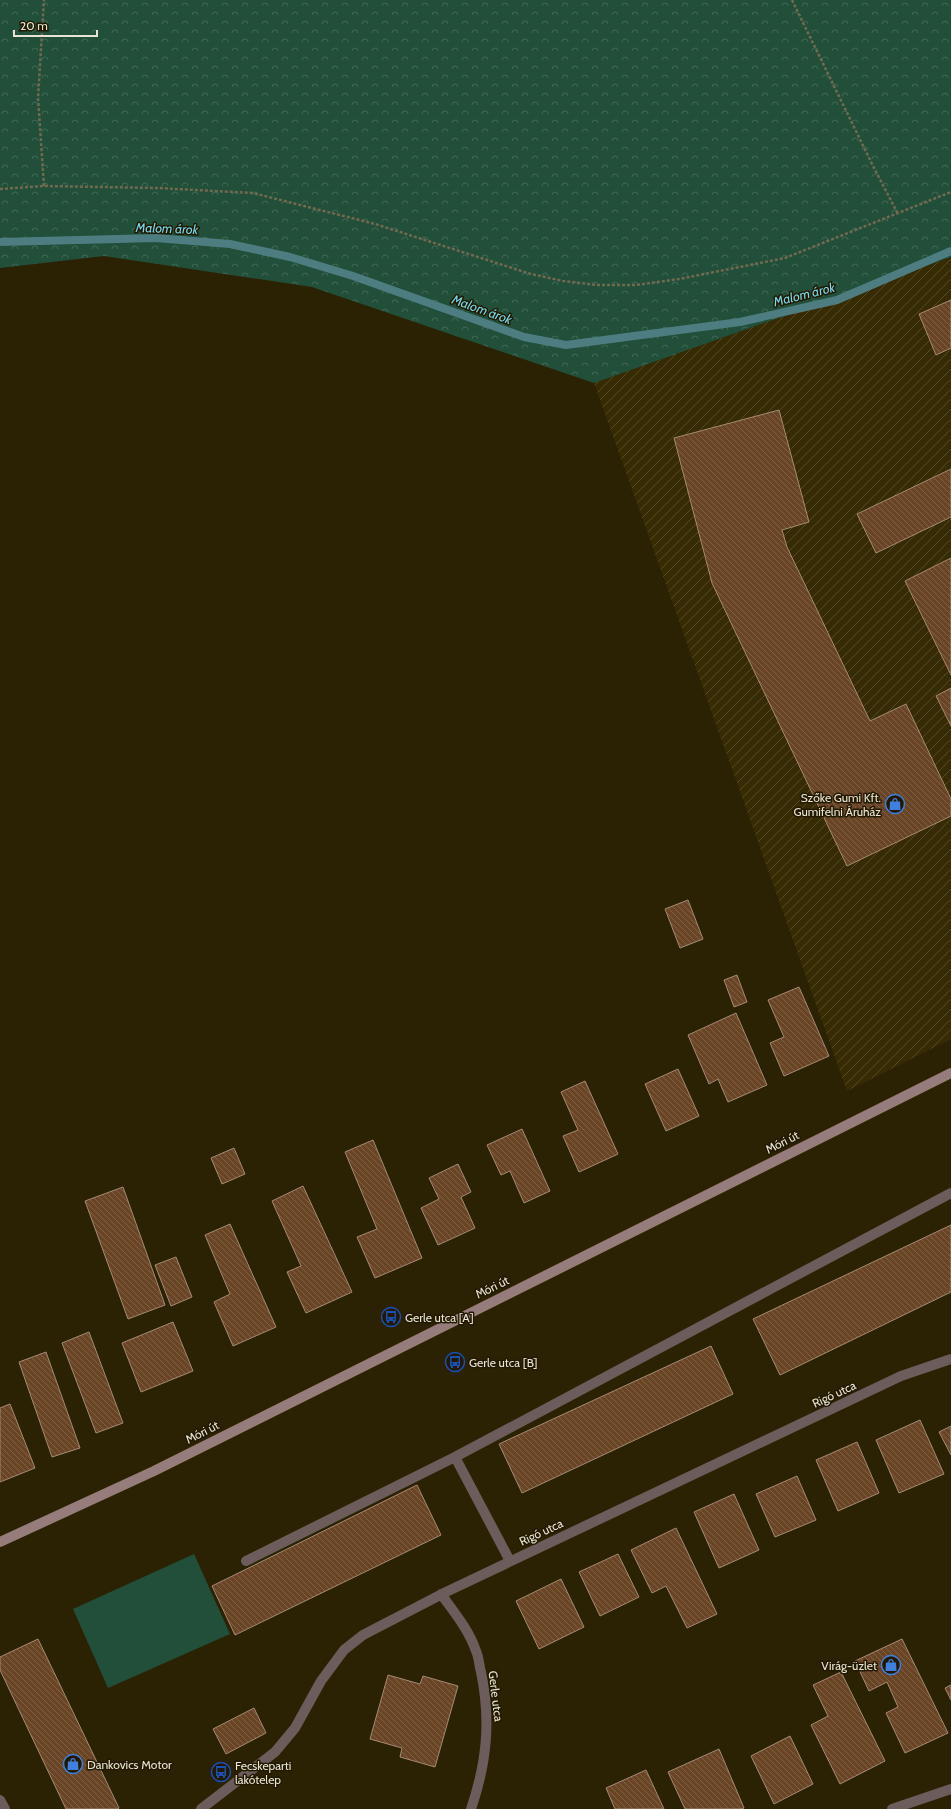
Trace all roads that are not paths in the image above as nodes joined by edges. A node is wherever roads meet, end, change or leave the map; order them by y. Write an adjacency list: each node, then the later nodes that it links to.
1 (951, 1073): 5 (main road, Móri út)
2 (951, 1193): 4 (street)
3 (951, 1359): 7 (street, Rigó utca)
4 (455, 1457): 6 (street); 7 (street)
5 (0, 1542)
6 (246, 1561)
7 (510, 1561): 8 (street, Rigó utca)
8 (441, 1594): 12 (street, Rigó utca); 13 (street, Gerle utca)
9 (951, 1789): 14 (street)
10 (0, 1800): 11 (street)
11 (5, 1809)
12 (202, 1809)
13 (471, 1809)
14 (892, 1809)

